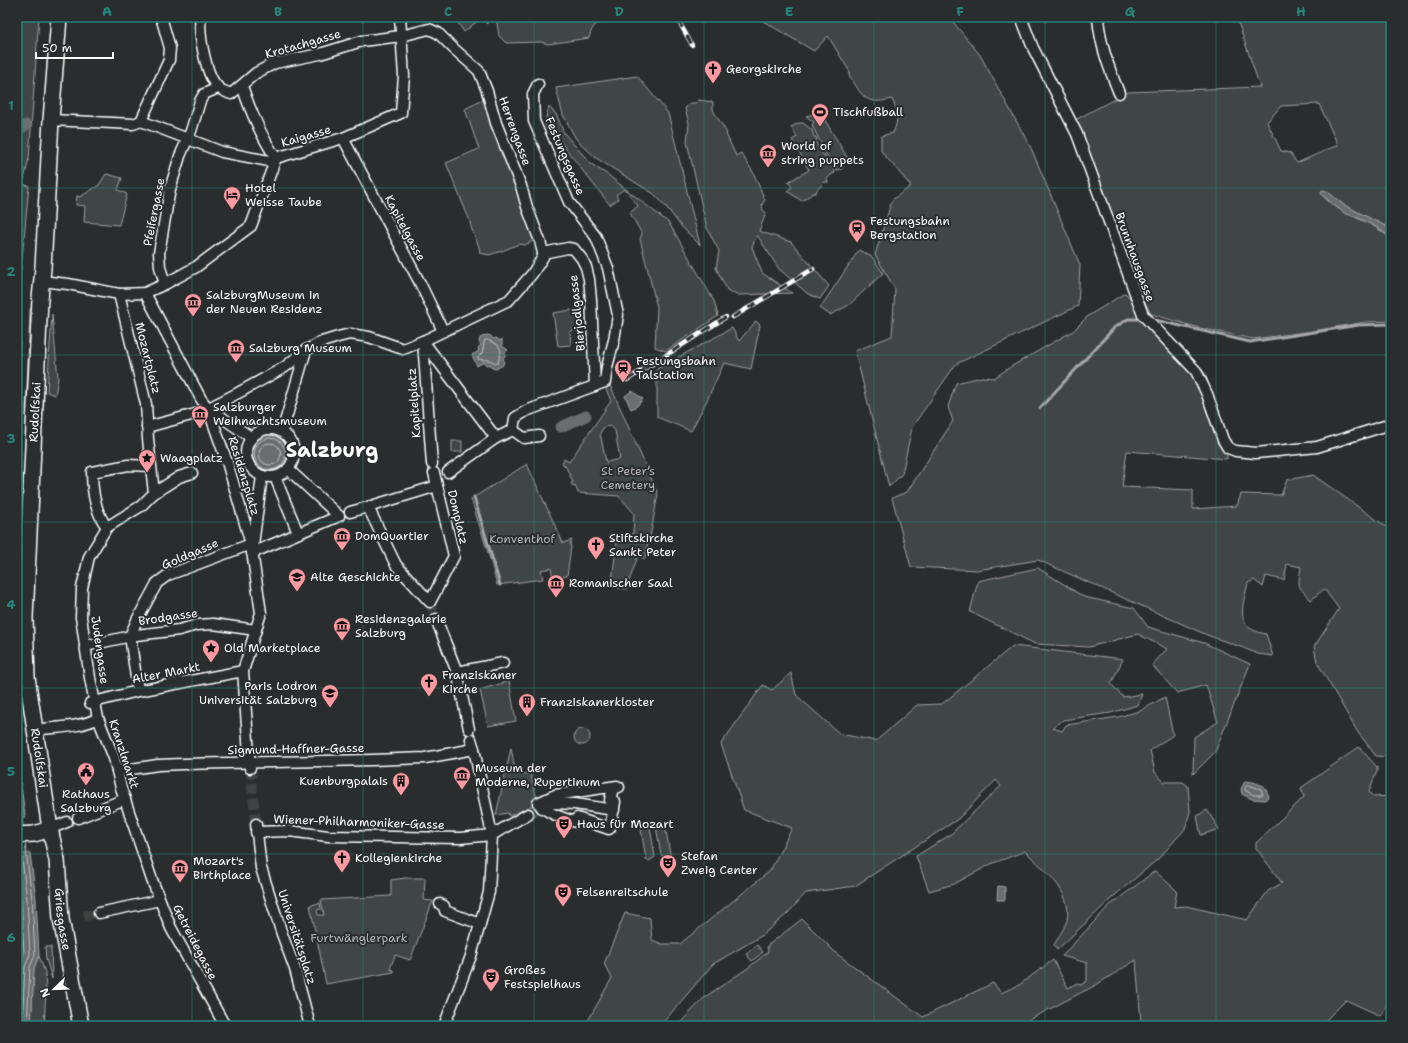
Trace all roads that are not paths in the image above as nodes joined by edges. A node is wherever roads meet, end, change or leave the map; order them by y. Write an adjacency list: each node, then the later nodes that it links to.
1 (59, 17): 12 (main road, Rudolfskai)
2 (161, 17): 13 (street)
3 (201, 17): 10 (street)
4 (400, 17): 7 (street, Kaigasse)
5 (1021, 17): 28 (street, Brunnhausgasse)
6 (1098, 17): 11 (street)
7 (401, 36): 9 (street, Krotachgasse); 14 (street, Kaigasse); 17 (street, Herrengasse)
8 (538, 84): 25 (street, Festungsgasse)
9 (242, 86): 10 (street); 16 (street)
10 (218, 88): 15 (street, Pfeifergasse)
11 (1119, 93)
12 (51, 120): 13 (street); 18 (main road, Rudolfskai)
13 (141, 121): 15 (street)
14 (343, 138): 16 (street, Kaigasse); 22 (street, Kapitelgasse)
15 (187, 140): 16 (street); 19 (street, Pfeifergasse)
16 (275, 160): 19 (street, Kaigasse)
17 (543, 253): 22 (street); 25 (street, Bierjodlgasse)
18 (41, 281): 21 (street); 68 (main road, Rudolfskai)
19 (162, 285): 20 (street)
20 (145, 293): 21 (street); 26 (street, Mozartplatz)
21 (119, 294): 29 (street, Mozartplatz)
22 (443, 331): 23 (street)
23 (423, 341): 24 (street); 34 (street); 38 (street, Kapitelplatz)
24 (306, 350): 27 (street); 31 (street)
25 (595, 386): 30 (street, Festungsgasse)
26 (201, 400): 27 (street, Residenzplatz)
27 (208, 408): 29 (street); 33 (street, Residenzplatz); 46 (street, Residenzplatz)
28 (1391, 424)
29 (147, 428): 35 (street, Mozartplatz)
30 (513, 430): 32 (street); 34 (street)
31 (282, 432): 33 (street, Residenzplatz); 36 (street)
32 (539, 436)
33 (252, 438): 39 (street, Residenzplatz)
34 (496, 438): 38 (street)
35 (150, 466): 41 (street); 44 (street)
36 (288, 469): 40 (street); 45 (street)
37 (192, 473): 41 (street)
38 (437, 474): 42 (street, Domplatz); 42 (street, Domplatz)
39 (262, 476): 40 (street, Residenzplatz); 46 (street, Residenzplatz)
40 (275, 477): 45 (street)
41 (154, 493): 44 (street, Judengasse)
42 (368, 507): 43 (street, Domplatz)
43 (350, 512)
44 (107, 527): 50 (street, Judengasse)
45 (298, 533): 46 (street)
46 (252, 549): 48 (street, Residenzplatz); 49 (street, Goldgasse)
47 (436, 619): 53 (street)
48 (256, 630): 49 (street, Brodgasse); 52 (street)
49 (130, 636): 50 (street, Brodgasse); 54 (street)
50 (85, 646): 55 (street, Judengasse)
51 (503, 663): 53 (street)
52 (242, 672): 54 (street, Alter Markt); 59 (street)
53 (457, 672): 58 (street)
54 (138, 691): 55 (street, Alter Markt)
55 (92, 702): 56 (street)
56 (98, 718): 57 (street); 60 (street, Kranzlmarkt)
57 (43, 728)
58 (471, 739): 59 (street, Sigmund-Haffner-Gasse); 69 (street)
59 (249, 765): 60 (street, Sigmund-Haffner-Gasse)
60 (117, 771): 61 (street, Kranzlmarkt)
61 (125, 799): 65 (street); 71 (street, Getreidegasse)
62 (542, 808): 63 (street); 63 (street); 63 (street)
63 (614, 810)
64 (528, 814): 69 (street)
65 (78, 818)
66 (67, 822): 68 (street)
67 (256, 828): 69 (street, Wiener-Philharmoniker-Gasse); 77 (street, Universitätsplatz)
68 (50, 829): 70 (main road); 75 (main road, Griesgasse)
69 (492, 834): 74 (street)
70 (17, 835)
71 (160, 900): 73 (street); 76 (street, Getreidegasse)
72 (440, 904): 74 (street)
73 (98, 913)
74 (480, 924): 78 (street)
75 (81, 1026)
76 (225, 1026)
77 (310, 1026)
78 (444, 1026)

